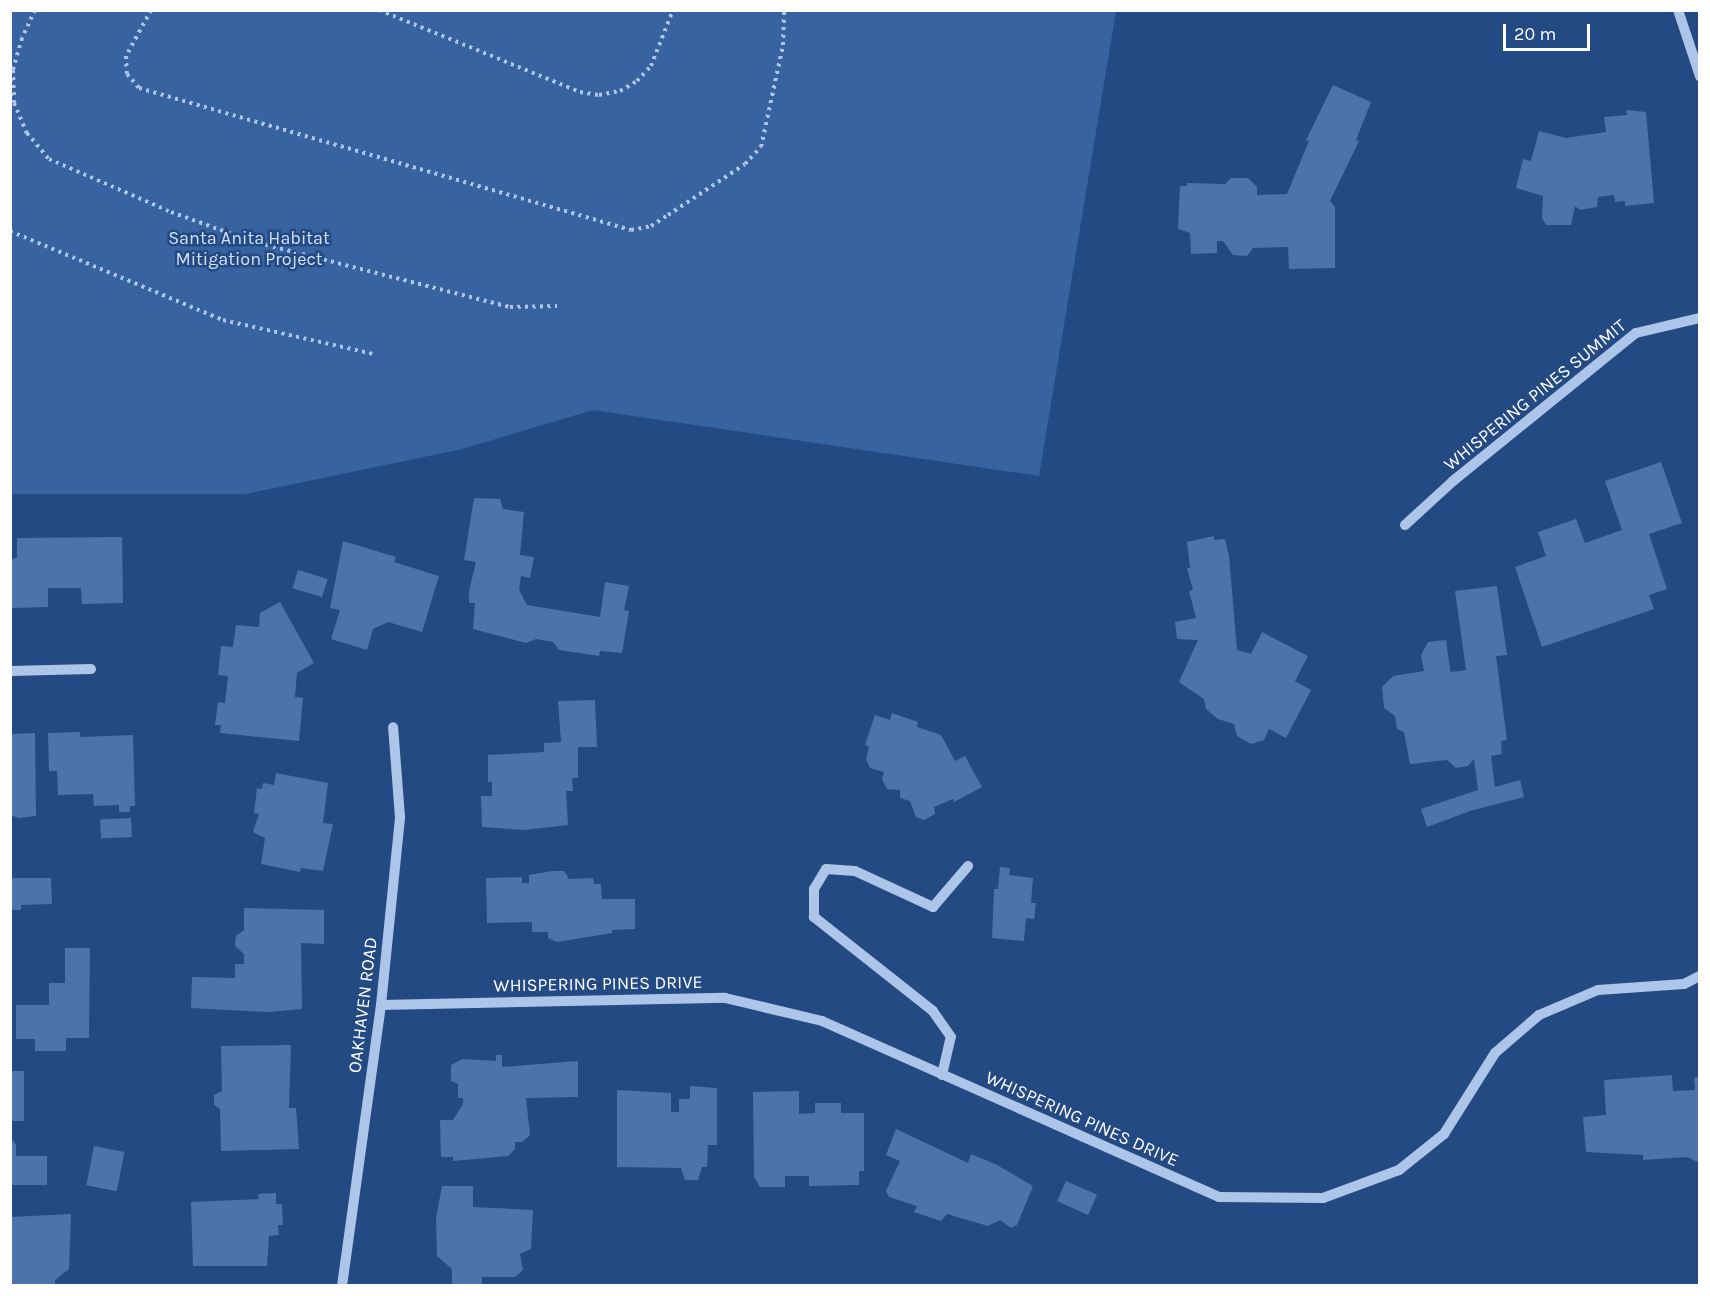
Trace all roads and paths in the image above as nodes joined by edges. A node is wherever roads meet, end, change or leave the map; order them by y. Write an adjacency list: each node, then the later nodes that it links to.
1 (35, 10): 9 (path)
2 (151, 10): 5 (path)
3 (379, 10): 4 (path)
4 (673, 10)
5 (784, 10)
6 (1678, 10): 7 (street)
7 (1700, 76)
8 (10, 231): 11 (path)
9 (557, 306)
10 (1700, 318): 12 (street, WHISPERING PINES SUMMIT)
11 (374, 354)
12 (1405, 525)
13 (92, 669): 14 (street)
14 (10, 671)
15 (393, 726): 18 (street, OAKHAVEN ROAD)
16 (968, 866): 19 (street)
17 (1700, 976): 19 (street, WHISPERING PINES DRIVE)
18 (381, 1005): 19 (street, WHISPERING PINES DRIVE); 20 (street, OAKHAVEN ROAD)
19 (942, 1075)
20 (342, 1286)

